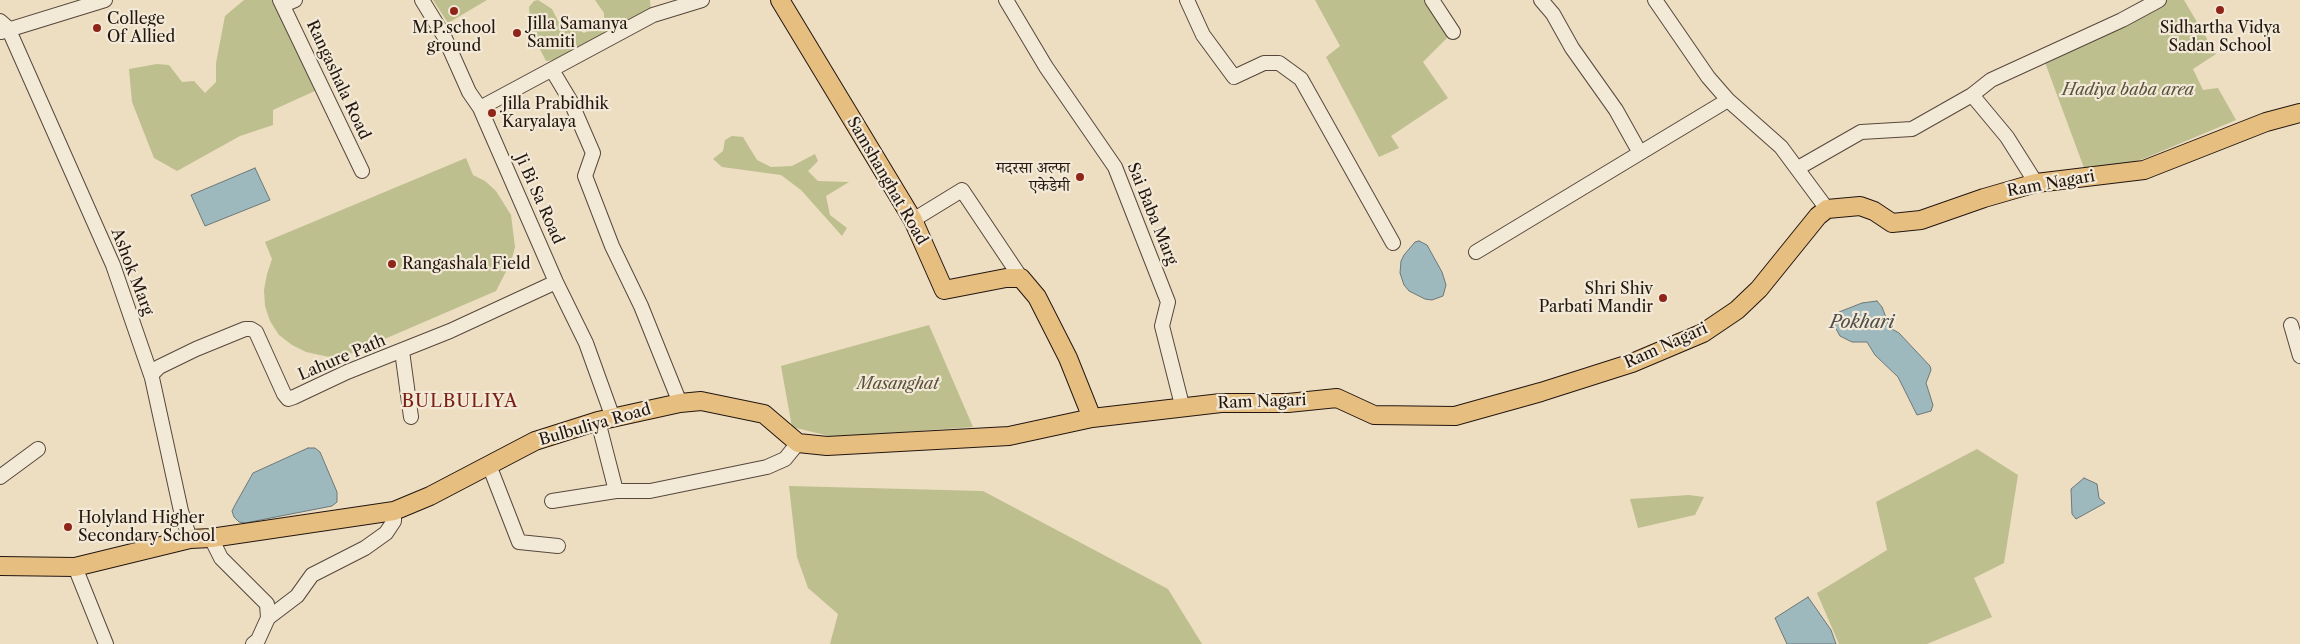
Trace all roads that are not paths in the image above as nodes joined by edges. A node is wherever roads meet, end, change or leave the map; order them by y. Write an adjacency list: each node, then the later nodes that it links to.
1 (106, 0): 12 (street)
2 (422, 0): 17 (street, Ji Bi Sa Road)
3 (702, 0): 14 (street)
4 (780, 0): 24 (main road, Samshanghat Road)
5 (1006, 0): 34 (street, Sai Baba Marg)
6 (1187, 0): 25 (street)
7 (1432, 0): 13 (street)
8 (1541, 0): 19 (street)
9 (1655, 0): 16 (street)
10 (2159, 0): 15 (street)
11 (286, 2): 21 (street, Rangashala Road)
12 (3, 28): 32 (street, Ashok Marg)
13 (1453, 32)
14 (552, 70): 17 (street); 33 (street)
15 (1972, 95): 20 (street); 22 (street)
16 (1728, 100): 19 (street); 20 (street)
17 (480, 108): 28 (street, Ji Bi Sa Road)
18 (2300, 113): 22 (main road, Ram Nagari)
19 (1640, 153): 26 (street)
20 (1798, 168): 23 (street)
21 (362, 171)
22 (2036, 183): 23 (main road, Ram Nagari)
23 (1827, 209): 34 (main road, Ram Nagari)
24 (913, 220): 27 (main road, Samshanghat Road); 27 (street)
25 (1393, 243)
26 (1476, 252)
27 (1021, 278): 36 (main road)
28 (556, 282): 30 (street, Lahure Path); 37 (street, Ji Bi Sa Road)
29 (2291, 325): 31 (street)
30 (402, 352): 32 (street, Lahure Path); 35 (street)
31 (2300, 356)
32 (152, 375): 46 (street, Ashok Marg)
33 (680, 403): 37 (main road, Bulbuliya Road); 38 (main road, Bulbuliya Road)
34 (1182, 409): 36 (main road, Ram Nagari)
35 (411, 417)
36 (1092, 418): 38 (main road)
37 (605, 419): 40 (main road, Bulbuliya Road); 42 (street, Ji Bi Sa Road)
38 (798, 443): 42 (street)
39 (38, 449): 41 (street)
40 (488, 465): 44 (main road, Bulbuliya Road); 47 (street)
41 (0, 477)
42 (616, 491): 43 (street)
43 (552, 500)
44 (394, 511): 45 (main road, Bulbuliya Road); 50 (street)
45 (211, 538): 46 (main road, Bulbuliya Road); 50 (street)
46 (190, 539): 49 (main road, Bulbuliya Road)
47 (558, 546)
48 (0, 566): 49 (main road, Bulbuliya Road)
49 (75, 567): 52 (street)
50 (268, 618): 51 (street)
51 (257, 643)
52 (106, 644)

